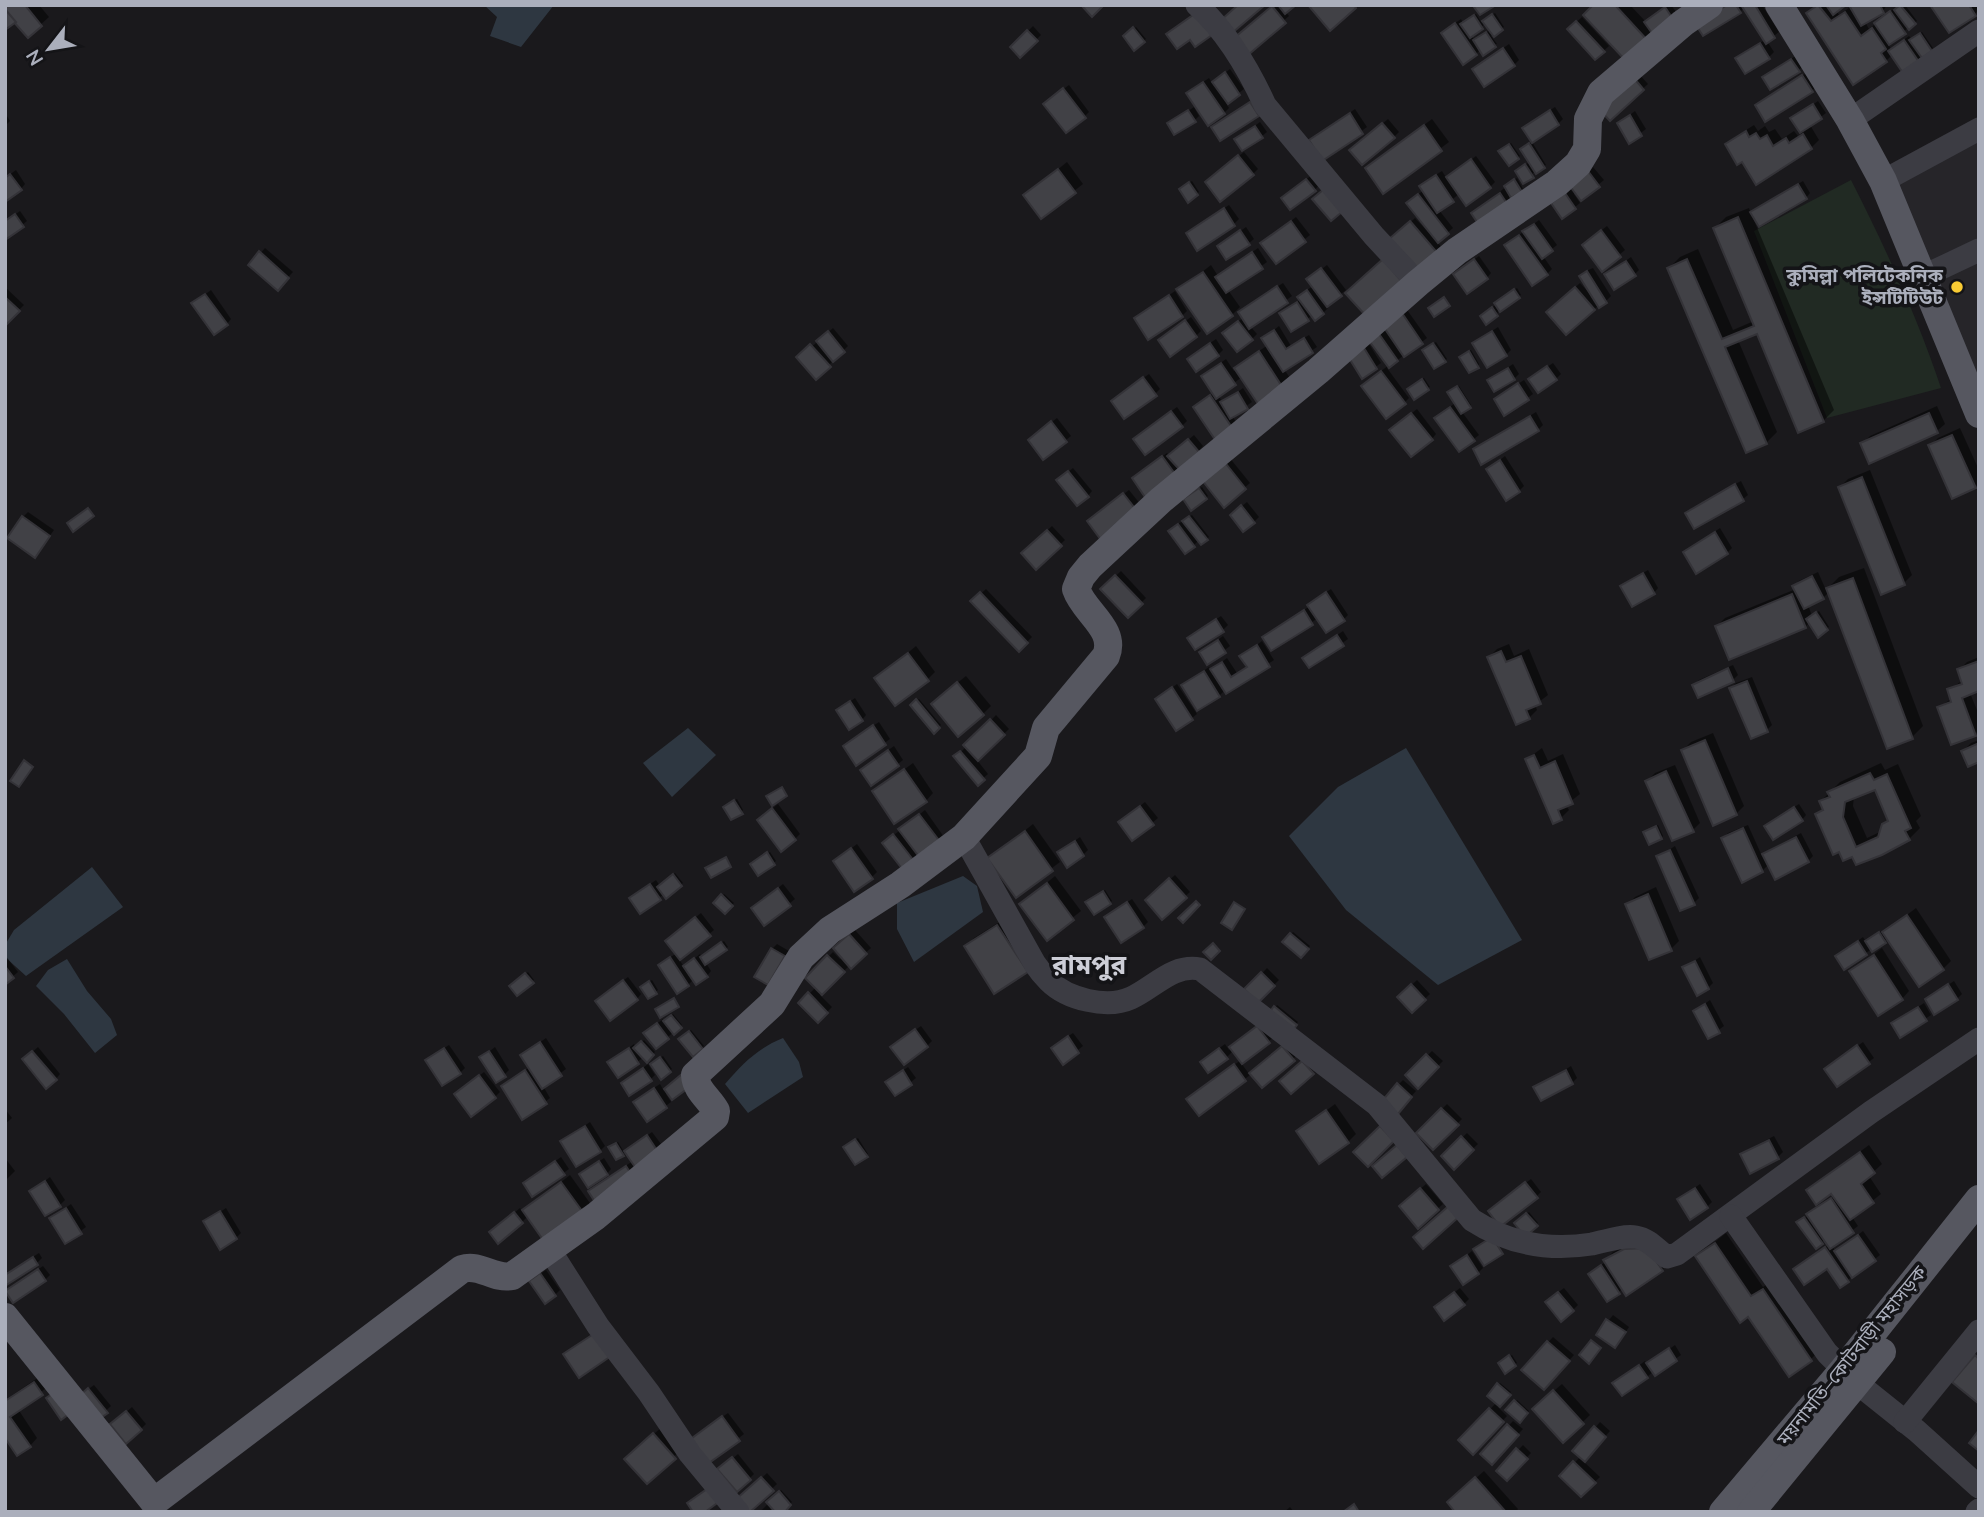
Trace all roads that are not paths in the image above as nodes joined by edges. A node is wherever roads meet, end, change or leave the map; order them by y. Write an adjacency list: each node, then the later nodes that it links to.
1 (1197, 5): 10 (street)
2 (1709, 5): 10 (main road)
3 (1779, 5): 5 (main road)
4 (1979, 31): 5 (street)
5 (1850, 120): 7 (main road)
6 (1979, 129): 7 (street)
7 (1883, 181): 9 (main road)
8 (1979, 250): 9 (street)
9 (1924, 276): 11 (main road)
10 (1418, 283): 12 (main road)
11 (1979, 414)
12 (964, 837): 15 (street); 17 (main road)
13 (1979, 1039): 15 (street)
14 (1979, 1199): 20 (main road, ময়নামতি–কোটবাড়ী মহাসড়ক)
15 (1731, 1216): 20 (street)
16 (1979, 1229): 20 (main road, ময়নামতি–কোটবাড়ী মহাসড়ক)
17 (549, 1249): 23 (main road); 24 (street)
18 (5, 1317): 23 (main road)
19 (1979, 1331): 21 (street)
20 (1850, 1377): 21 (street); 25 (main road, ময়নামতি–কোটবাড়ী মহাসড়ক); 26 (main road, ময়নামতি–কোটবাড়ী মহাসড়ক)
21 (1905, 1422): 22 (street)
22 (1979, 1487)
23 (158, 1507)
24 (738, 1512)
25 (1723, 1512)
26 (1751, 1512)

